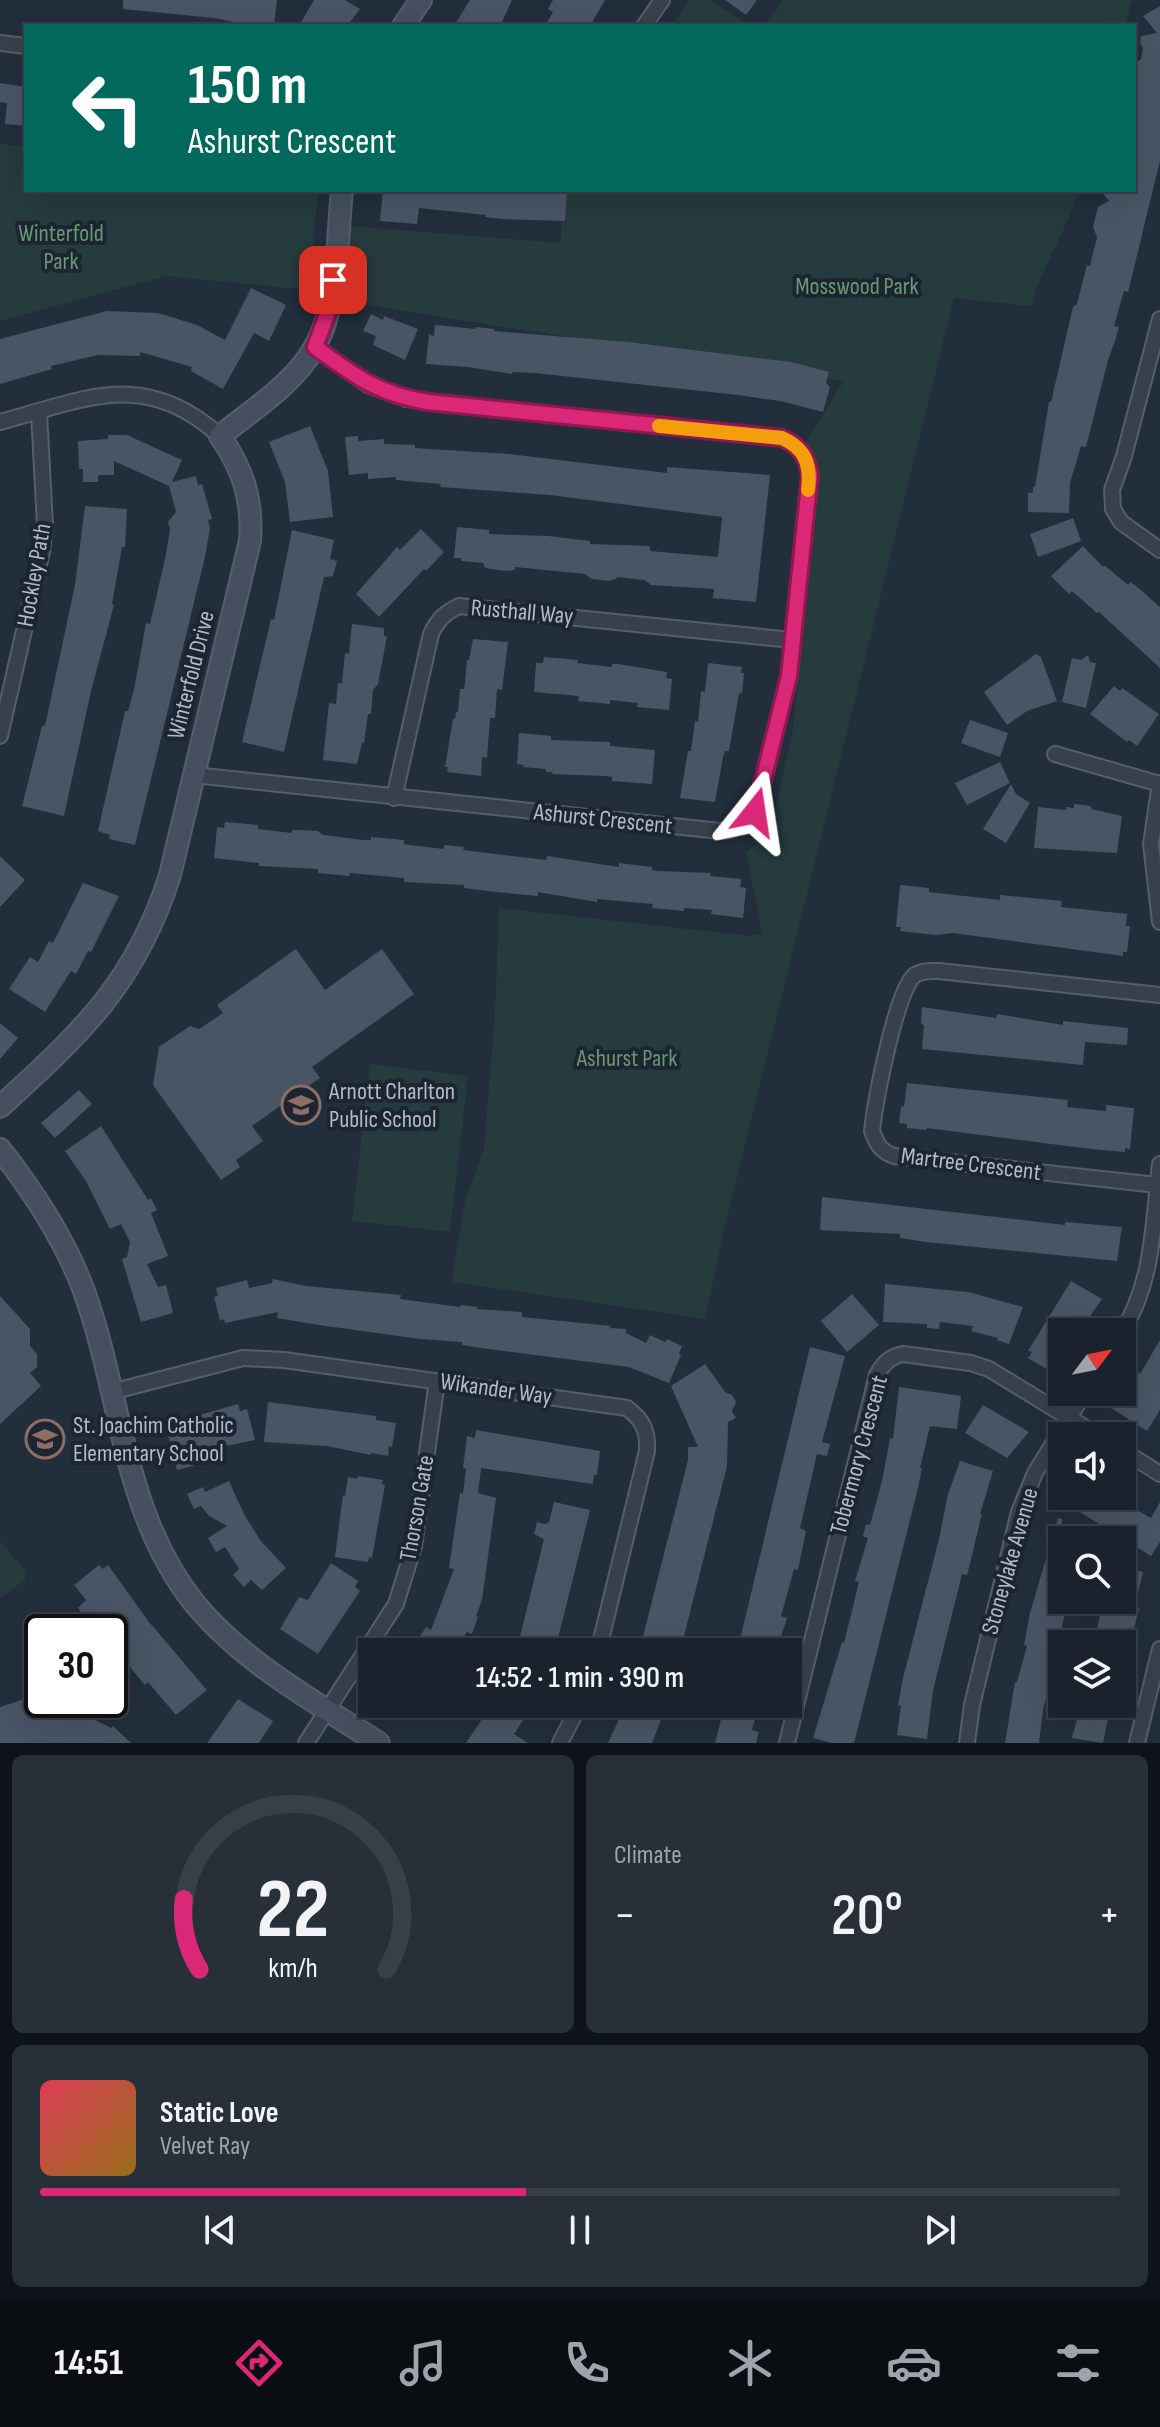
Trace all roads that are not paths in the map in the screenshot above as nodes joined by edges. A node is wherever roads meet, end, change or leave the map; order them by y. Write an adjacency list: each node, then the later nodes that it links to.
1 (421, 0): 3 (street)
2 (662, 0): 4 (street)
3 (404, 24)
4 (645, 24)
5 (0, 43): 6 (street)
6 (24, 46)
7 (342, 192): 9 (street)
8 (1159, 325): 13 (street)
9 (315, 347): 12 (street); 14 (street, Ashurst Crescent)
10 (39, 412): 11 (street, Winterfold Drive); 12 (street, Winterfold Drive); 15 (street, Hockley Path)
11 (0, 422)
12 (220, 436): 17 (street, Winterfold Drive)
13 (1160, 550)
14 (792, 640): 19 (street, Rusthall Way); 19 (street, Ashurst Crescent)
15 (0, 736)
16 (1055, 754): 18 (street)
17 (194, 775): 19 (street, Ashurst Crescent); 22 (street, Winterfold Drive)
18 (1160, 784): 20 (street)
19 (394, 798)
20 (1160, 922)
21 (1160, 995): 25 (street, Martree Crescent)
22 (0, 1107)
23 (0, 1149): 28 (street)
24 (1160, 1164): 25 (street)
25 (1157, 1185): 26 (street)
26 (1129, 1318)
27 (437, 1381): 28 (street, Wikander Way); 34 (street, Wikander Way); 36 (street, Thorson Gate)
28 (111, 1392): 36 (street)
29 (1076, 1406): 30 (street, Stoneylake Avenue)
30 (1069, 1417): 31 (street, Tobermory Crescent); 41 (street, Tobermory Crescent); 42 (street, Stoneylake Avenue)
31 (1077, 1422)
32 (1136, 1459): 33 (street)
33 (1160, 1474)
34 (601, 1638)
35 (1160, 1649): 43 (street)
36 (327, 1710): 38 (street, Thorson Gate); 39 (street)
37 (573, 1718): 40 (street)
38 (306, 1743)
39 (379, 1743)
40 (560, 1743)
41 (787, 1743)
42 (967, 1743)
43 (1137, 1743)

